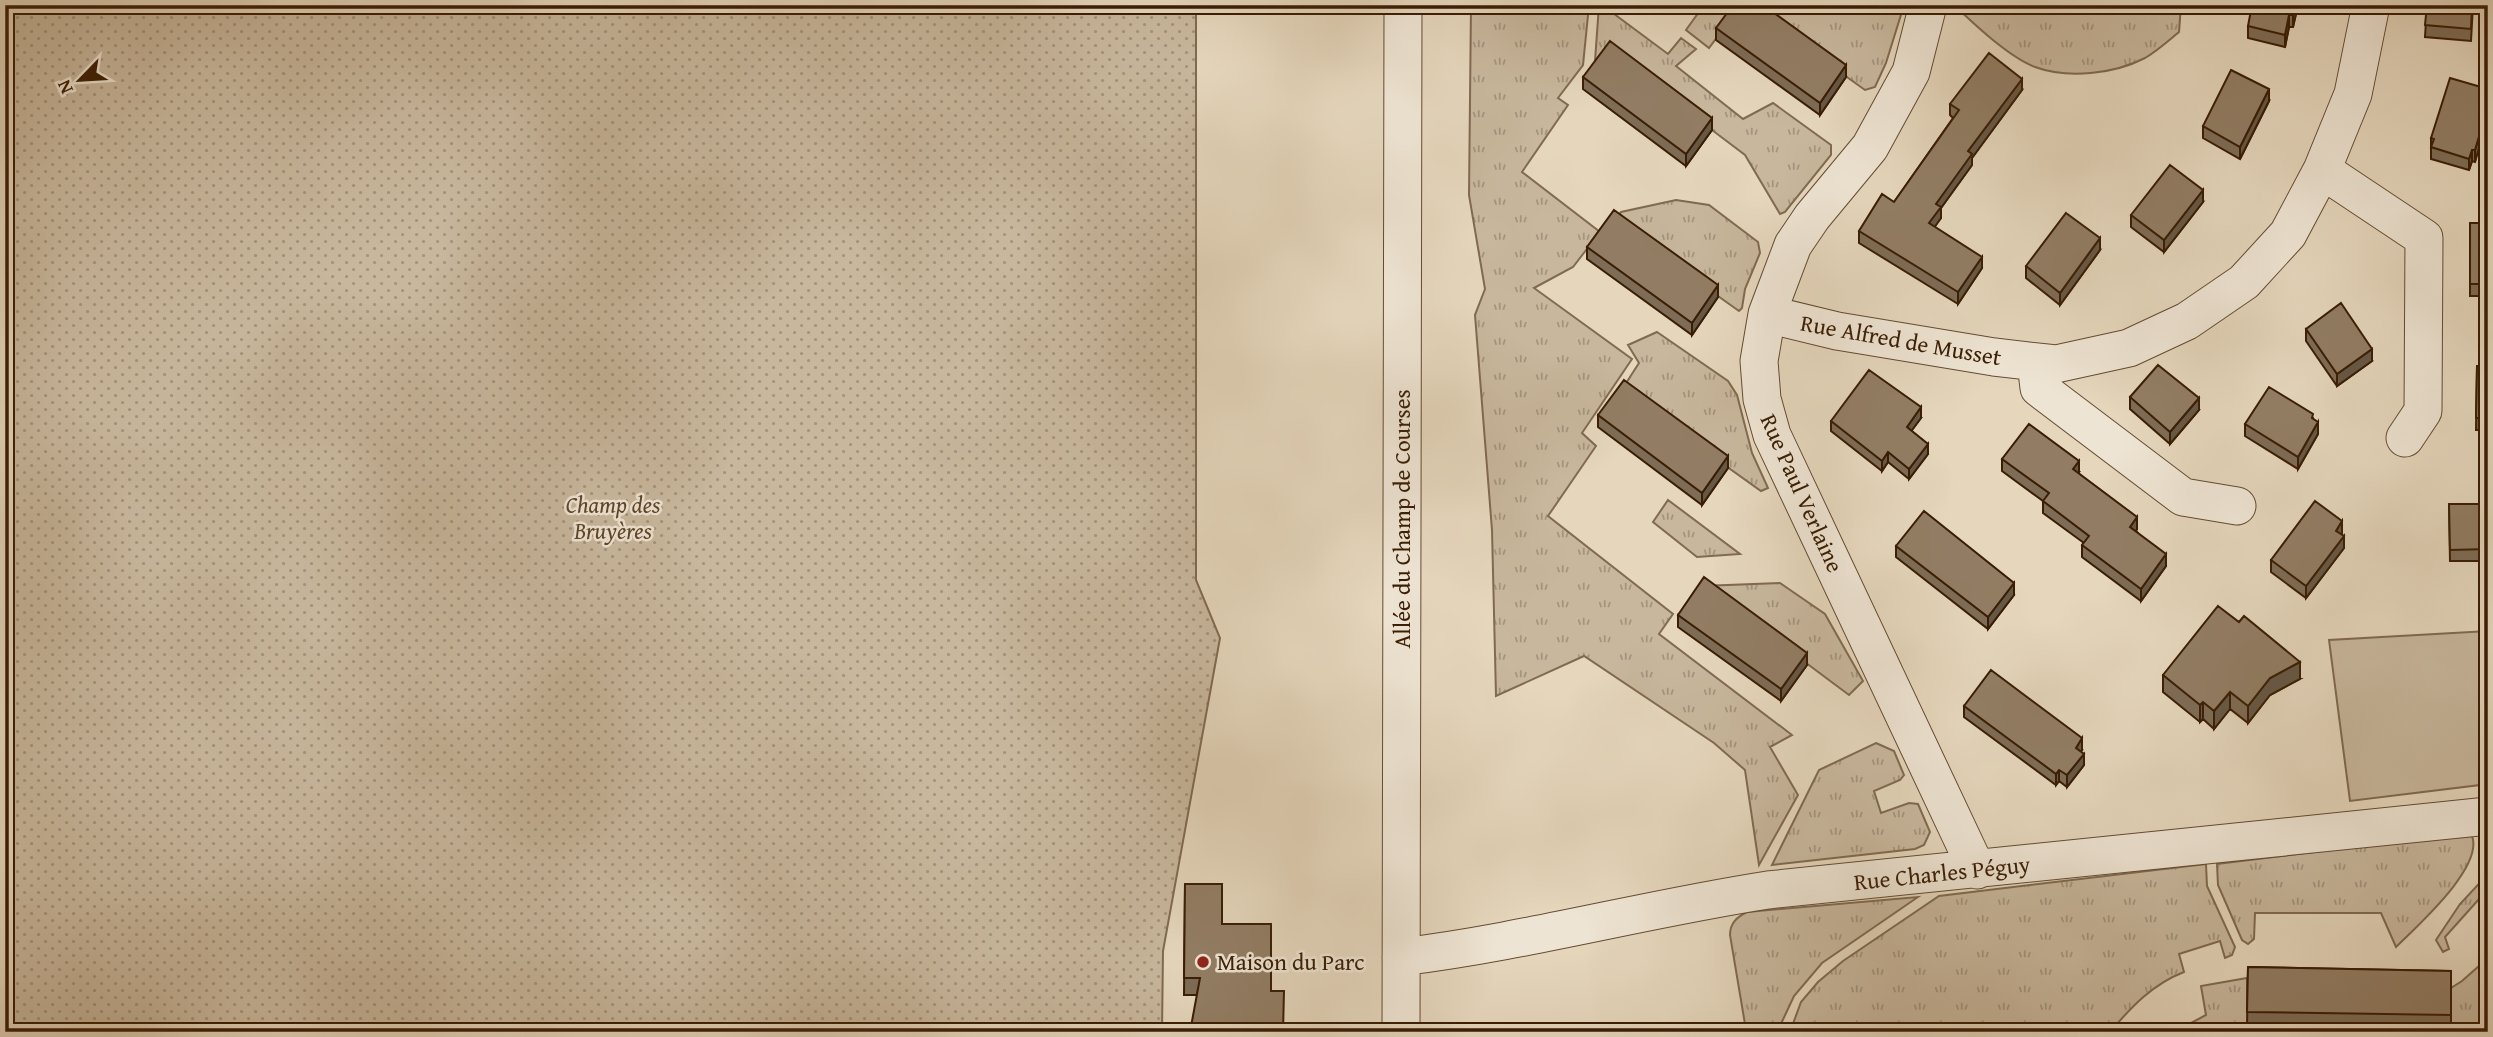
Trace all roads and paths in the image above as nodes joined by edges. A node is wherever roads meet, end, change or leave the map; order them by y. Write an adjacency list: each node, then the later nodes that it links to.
1 (1404, 5): 11 (street, Allée du Champ de Courses)
2 (1928, 5): 5 (street, Rue Paul Verlaine)
3 (2371, 5): 4 (street, Rue Alfred de Musset)
4 (2322, 170): 6 (street, Rue Alfred de Musset); 7 (street)
5 (1767, 314): 6 (street, Rue Alfred de Musset); 10 (street, Rue Paul Verlaine)
6 (2036, 363): 8 (street)
7 (2404, 438)
8 (2237, 506)
9 (2488, 816): 10 (street, Rue Charles Péguy)
10 (1977, 870): 11 (street, Rue Charles Péguy)
11 (1401, 957): 12 (street, Allée du Champ de Courses)
12 (1401, 1032)

